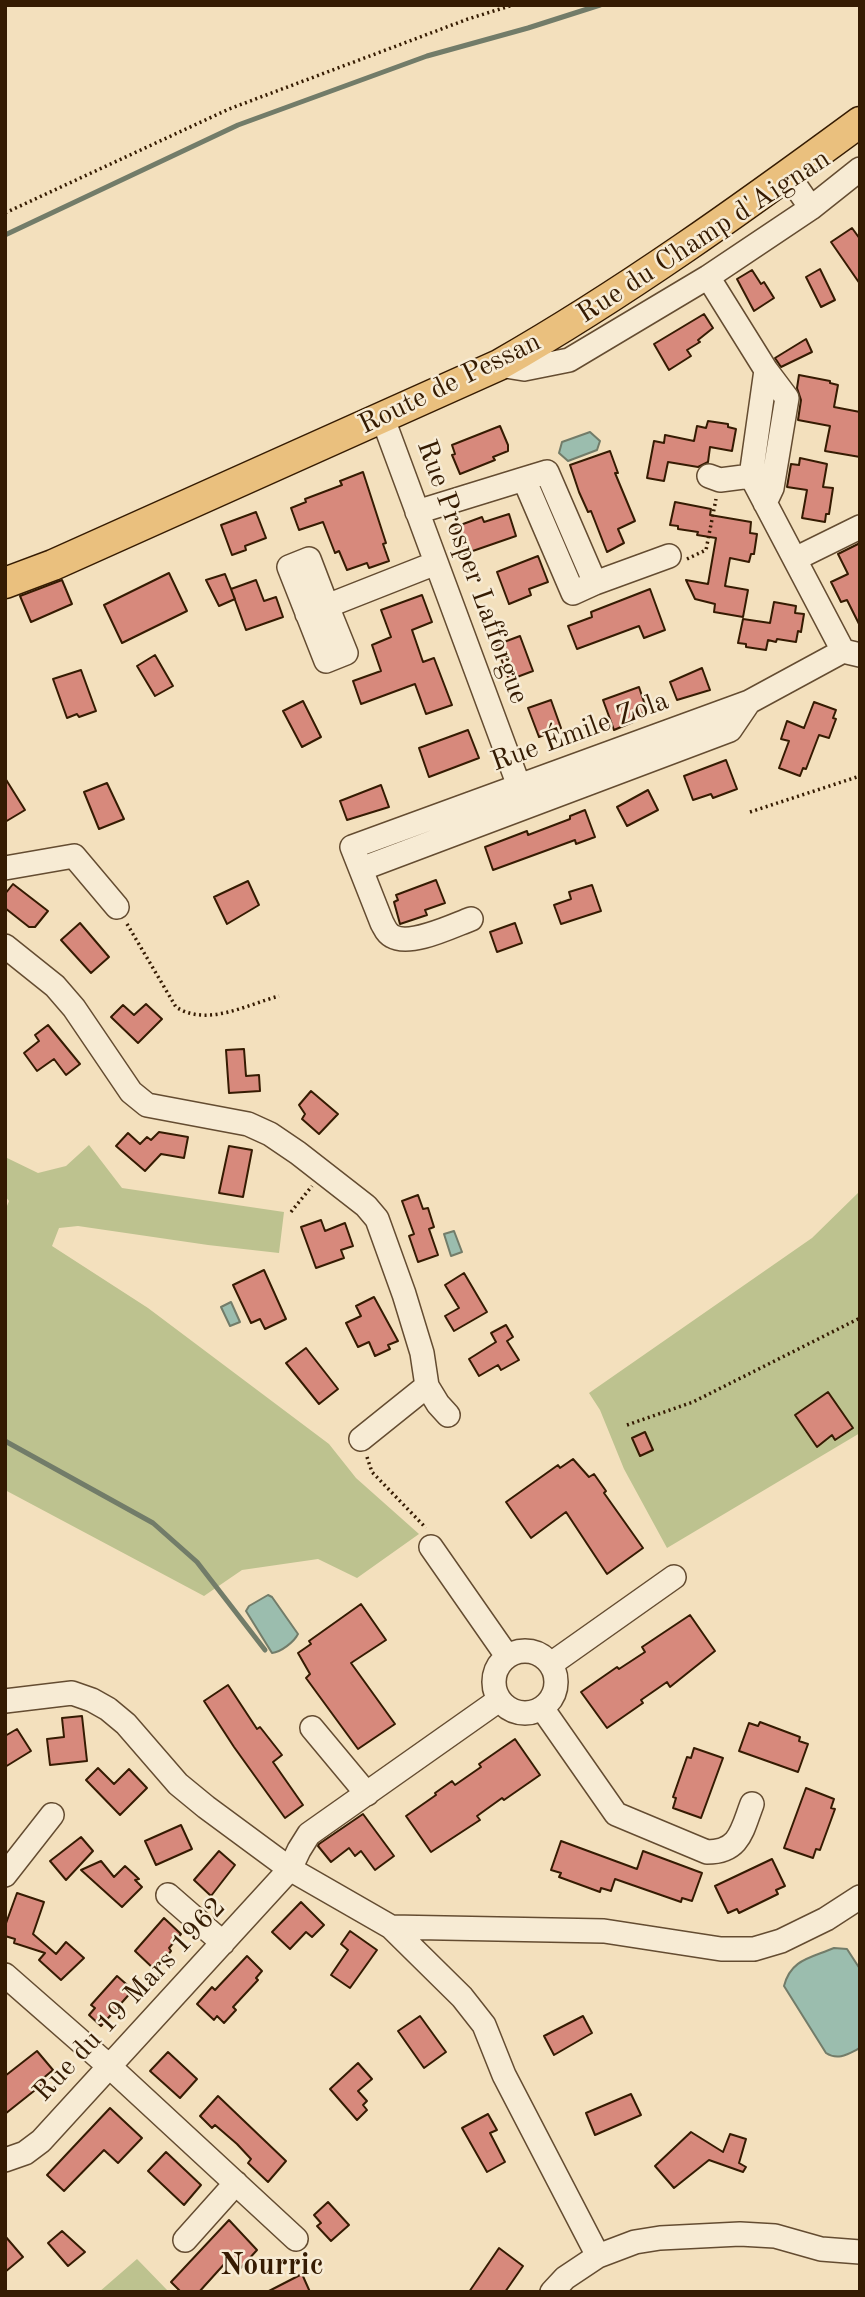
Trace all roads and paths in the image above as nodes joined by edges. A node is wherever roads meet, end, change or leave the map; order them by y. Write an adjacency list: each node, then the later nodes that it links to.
1 (513, 5): 6 (path)
2 (860, 122): 3 (main road, Route de Pessan)
3 (788, 175): 5 (street); 8 (main road, Route de Pessan)
4 (856, 181): 5 (street, Rue du Champ d'Aignan)
5 (811, 208): 7 (street, Rue du Champ d'Aignan)
6 (5, 213)
7 (708, 277): 8 (street, Rue du Champ d'Aignan); 9 (street)
8 (499, 365): 10 (main road, Route de Pessan)
9 (766, 370): 11 (street); 13 (street)
10 (383, 419): 14 (street, Rue Prosper Lafforgue); 19 (main road, Route de Pessan)
11 (751, 476): 12 (street); 13 (street)
12 (714, 478): 16 (path)
13 (765, 503): 17 (street)
14 (417, 512): 16 (street); 18 (street, Rue Prosper Lafforgue)
15 (860, 527): 17 (street)
16 (669, 556)
17 (795, 559): 21 (street)
18 (436, 563): 20 (street); 24 (street, Rue Prosper Lafforgue)
19 (5, 583)
20 (317, 610)
21 (852, 653): 22 (street, Rue Émile Zola)
22 (748, 702): 24 (street, Rue Émile Zola); 27 (street)
23 (860, 776): 25 (path)
24 (519, 786): 27 (street, Rue Émile Zola)
25 (750, 812)
26 (5, 868): 28 (street)
27 (361, 869): 29 (street)
28 (117, 907): 31 (path)
29 (471, 919)
30 (5, 946): 32 (street)
31 (279, 996)
32 (323, 1172): 33 (path); 35 (street)
33 (291, 1212)
34 (860, 1318): 37 (path)
35 (427, 1386): 36 (street); 38 (street)
36 (448, 1415)
37 (627, 1425)
38 (361, 1439): 39 (path)
39 (431, 1546): 41 (street)
40 (674, 1577): 42 (street)
41 (507, 1656): 42 (street); 43 (street)
42 (551, 1664): 45 (street)
43 (499, 1700): 45 (street); 47 (street, Rue du 19 Mars 1962)
44 (5, 1701): 50 (street)
45 (542, 1708): 48 (street)
46 (313, 1728): 47 (street)
47 (367, 1794): 50 (street, Rue du 19 Mars 1962)
48 (752, 1804)
49 (52, 1815): 51 (street)
50 (290, 1869): 54 (street); 55 (street, Rue du 19 Mars 1962)
51 (5, 1875)
52 (168, 1895): 55 (street)
53 (860, 1897): 54 (street)
54 (391, 1927): 63 (street)
55 (223, 1943): 57 (street, Rue du 19 Mars 1962)
56 (8, 1981): 57 (street)
57 (110, 2067): 58 (street, Rue du 19 Mars 1962); 59 (street)
58 (5, 2160)
59 (236, 2183): 60 (street); 61 (street)
60 (296, 2239)
61 (185, 2240)
62 (860, 2252): 63 (street)
63 (598, 2256): 64 (street)
64 (552, 2292)

